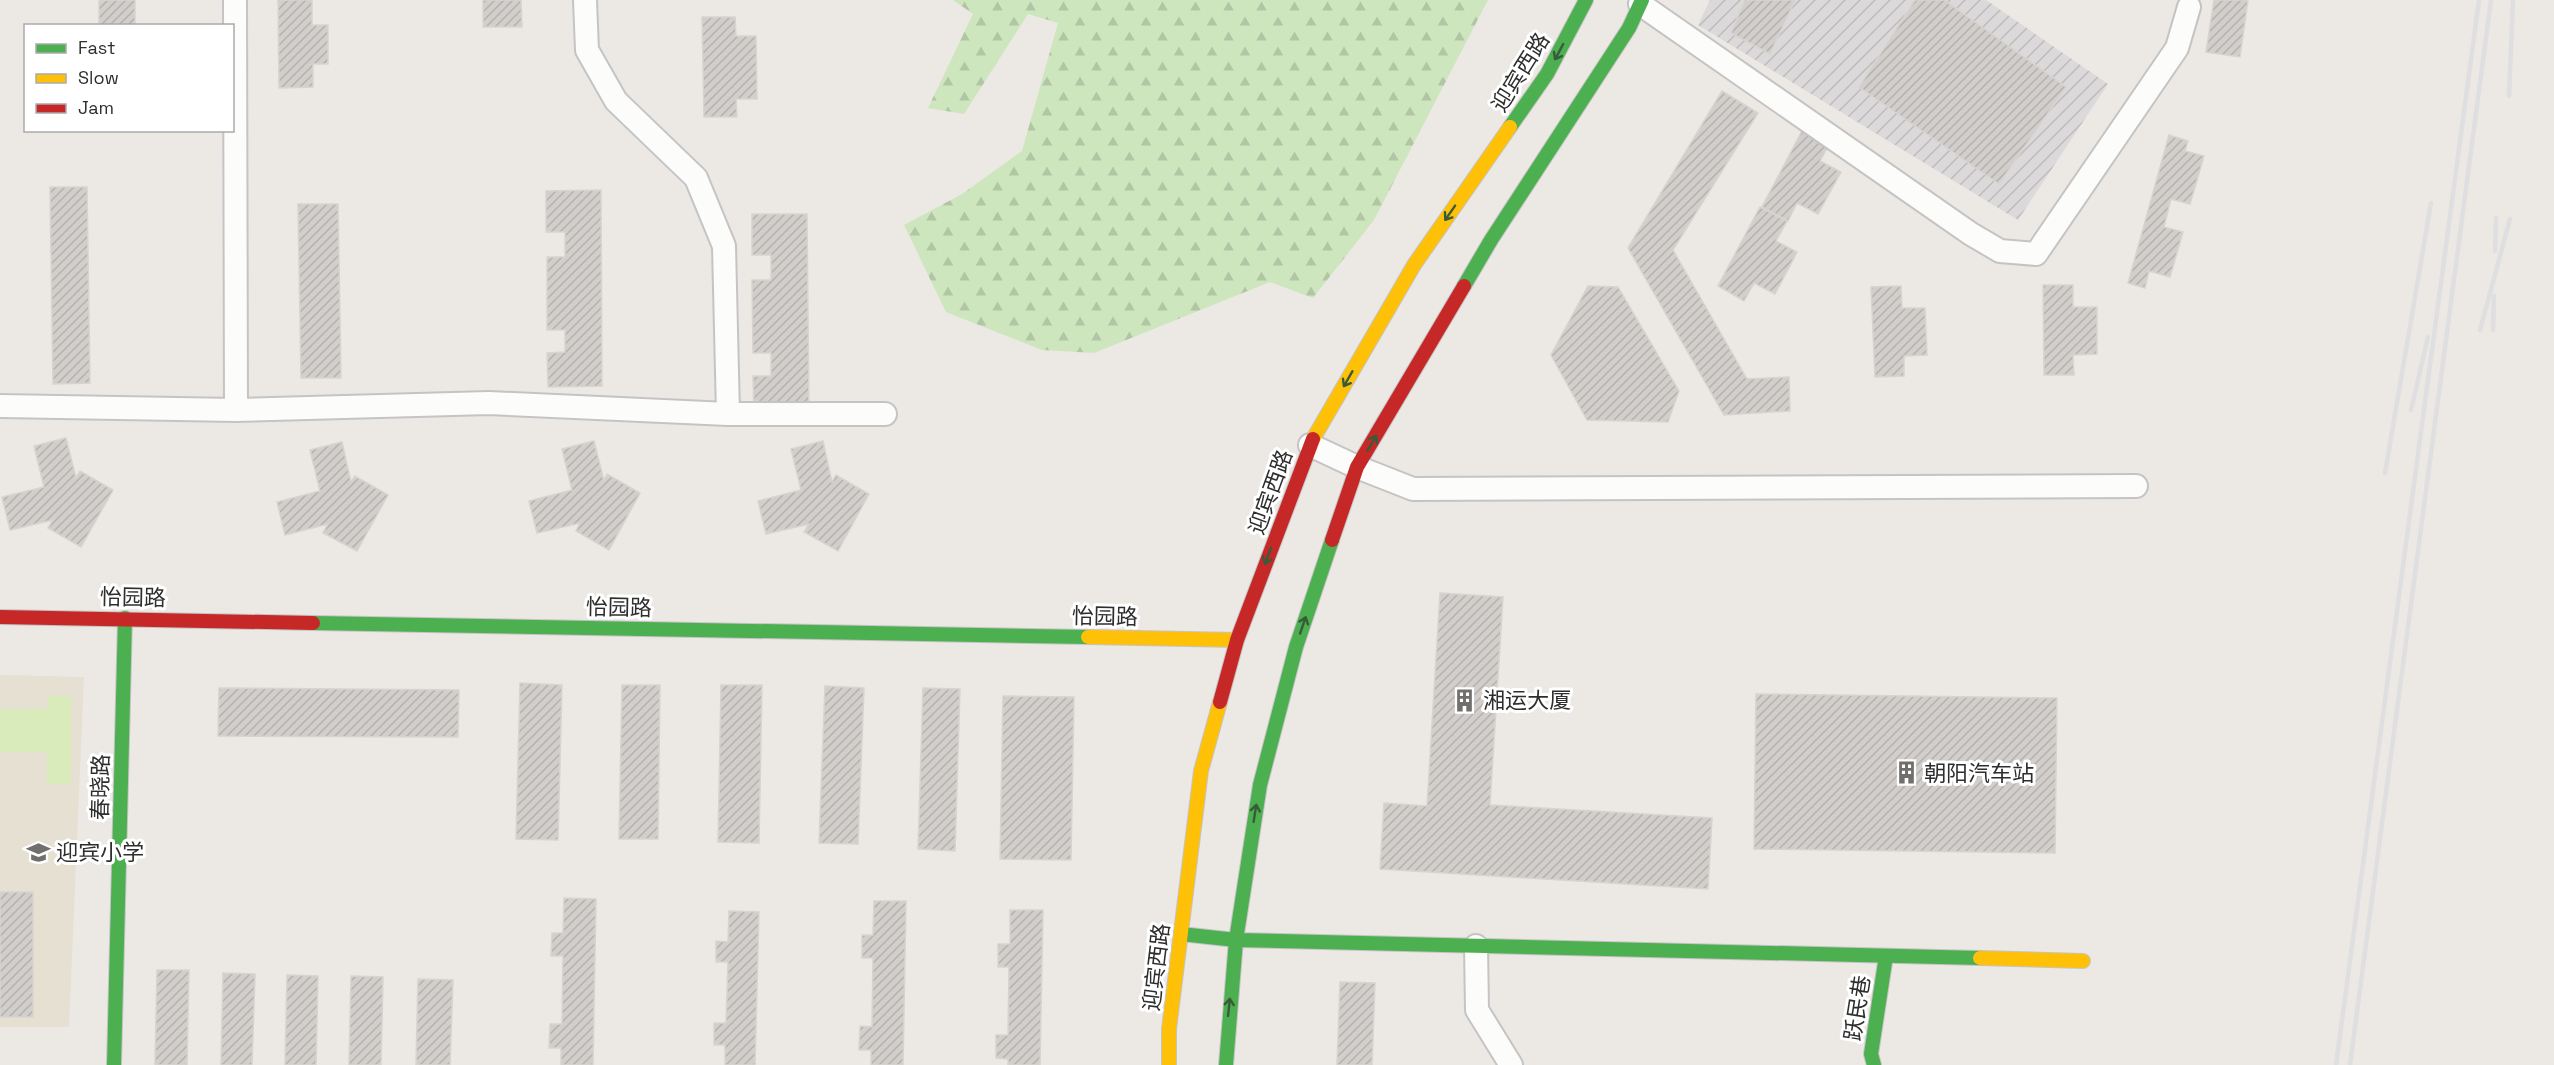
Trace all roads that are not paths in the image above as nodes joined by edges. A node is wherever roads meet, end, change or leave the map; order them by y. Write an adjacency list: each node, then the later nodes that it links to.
1 (235, 0): 7 (street)
2 (585, 0): 8 (street)
3 (1586, 0): 10 (main road, 迎宾西路, one-way to 10)
4 (1641, 2): 5 (street); 11 (main road, one-way to 4)
5 (2189, 8)
6 (0, 406): 7 (street)
7 (236, 410): 8 (street)
8 (728, 414): 9 (street)
9 (885, 414)
10 (1310, 445): 11 (street); 15 (main road, 迎宾西路, one-way to 15)
11 (1357, 467): 12 (street); 17 (main road, one-way to 11)
12 (2136, 486)
13 (0, 617): 14 (main road, 怡园路)
14 (125, 618): 15 (main road, 怡园路); 21 (main road, 春晓路)
15 (1237, 640): 16 (main road, 迎宾西路)
16 (1181, 934): 17 (main road); 22 (main road, 迎宾西路)
17 (1236, 940): 18 (main road); 23 (main road, one-way to 17)
18 (1476, 946): 19 (main road); 24 (street)
19 (1886, 956): 20 (main road); 25 (main road, 跃民巷)
20 (2083, 961)
21 (114, 1065)
22 (1169, 1065)
23 (1226, 1065)
24 (1510, 1065)
25 (1874, 1065)

